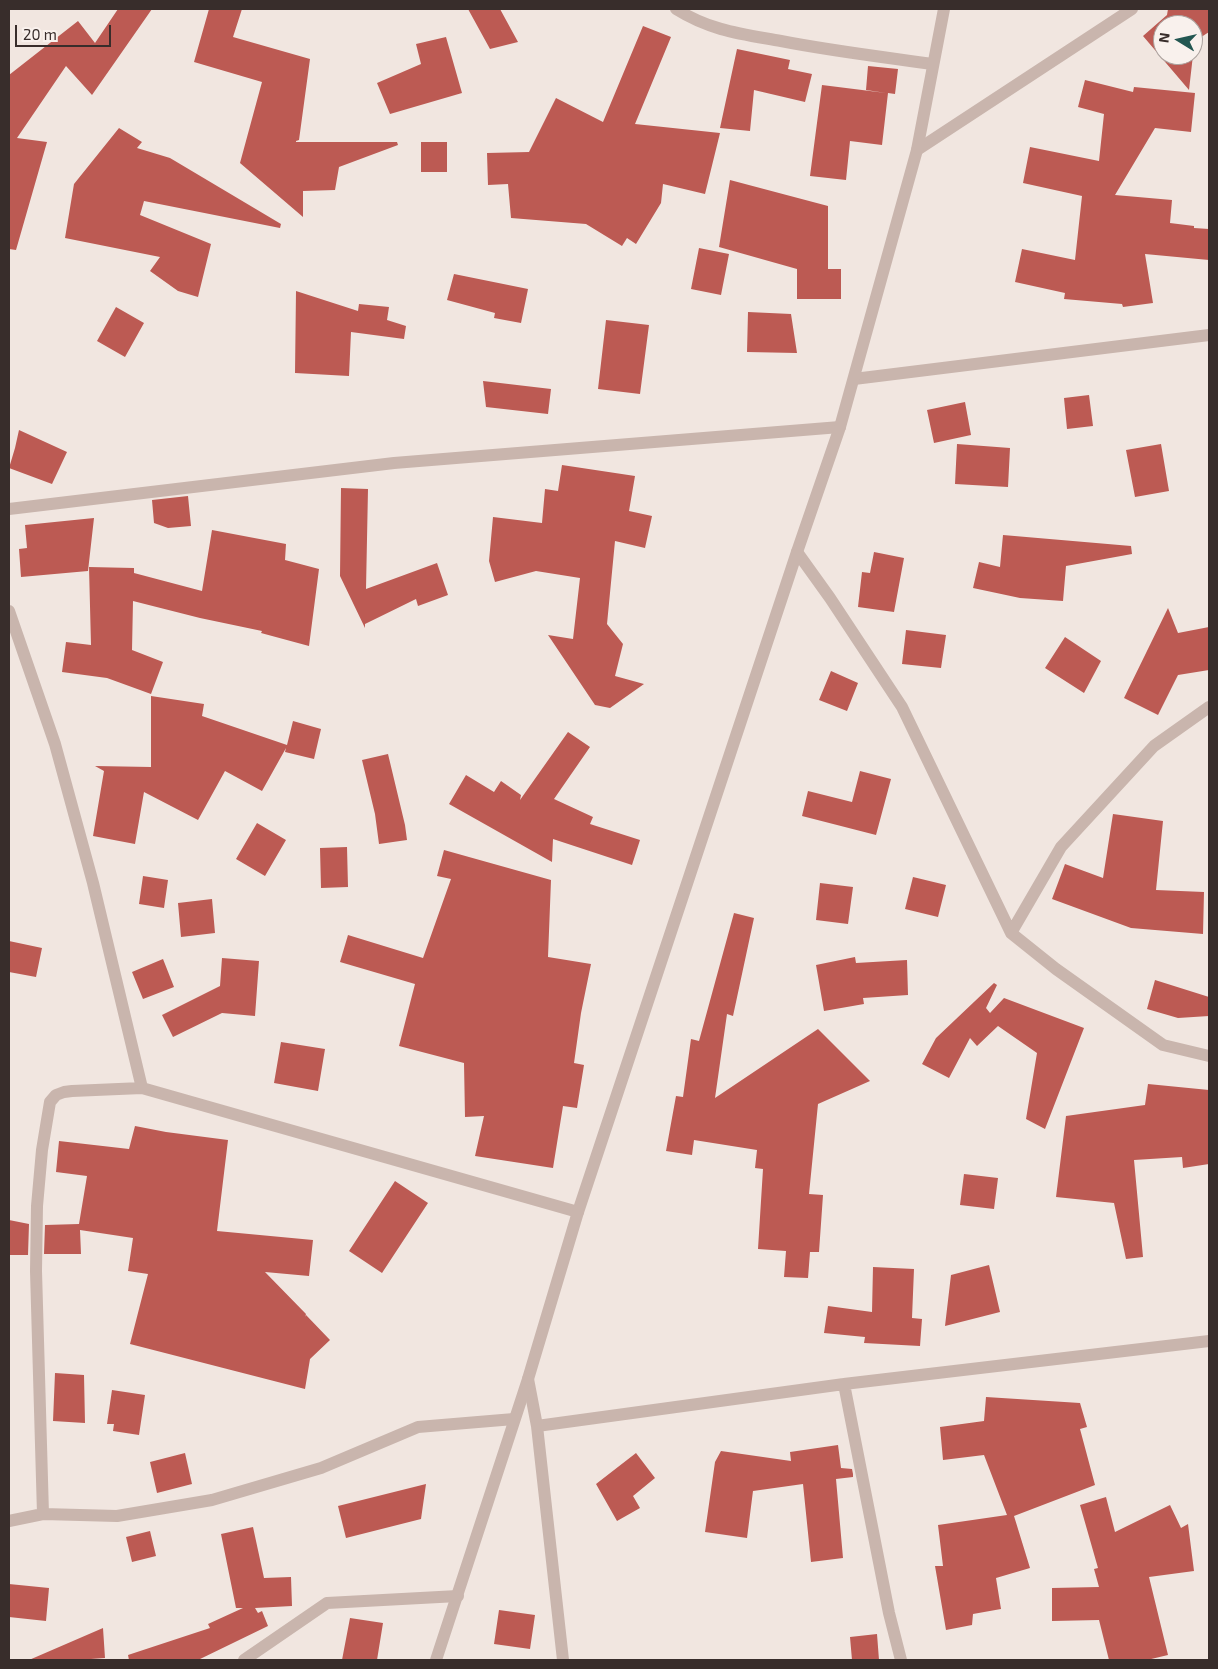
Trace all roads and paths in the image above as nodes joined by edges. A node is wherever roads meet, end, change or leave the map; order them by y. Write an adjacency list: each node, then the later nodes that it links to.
1 (676, 9): 4 (street)
2 (944, 9): 4 (street)
3 (1132, 9): 5 (street)
4 (934, 64): 5 (street)
5 (916, 150): 7 (street)
6 (1209, 335): 7 (street)
7 (854, 379): 8 (street)
8 (840, 427): 9 (street); 10 (street)
9 (9, 509)
10 (796, 552): 13 (street); 16 (street)
11 (9, 611): 15 (street)
12 (1209, 707): 13 (street)
13 (1011, 933): 14 (street)
14 (1209, 1056)
15 (142, 1088): 16 (street); 22 (street)
16 (578, 1212): 18 (street)
17 (1209, 1341): 19 (street)
18 (528, 1379): 20 (street); 21 (street)
19 (844, 1384): 21 (street); 28 (street)
20 (514, 1419): 22 (street); 24 (street)
21 (537, 1426): 27 (street)
22 (43, 1514): 23 (street)
23 (9, 1521)
24 (458, 1596): 25 (street); 26 (street)
25 (244, 1660)
26 (436, 1660)
27 (563, 1660)
28 (901, 1660)

